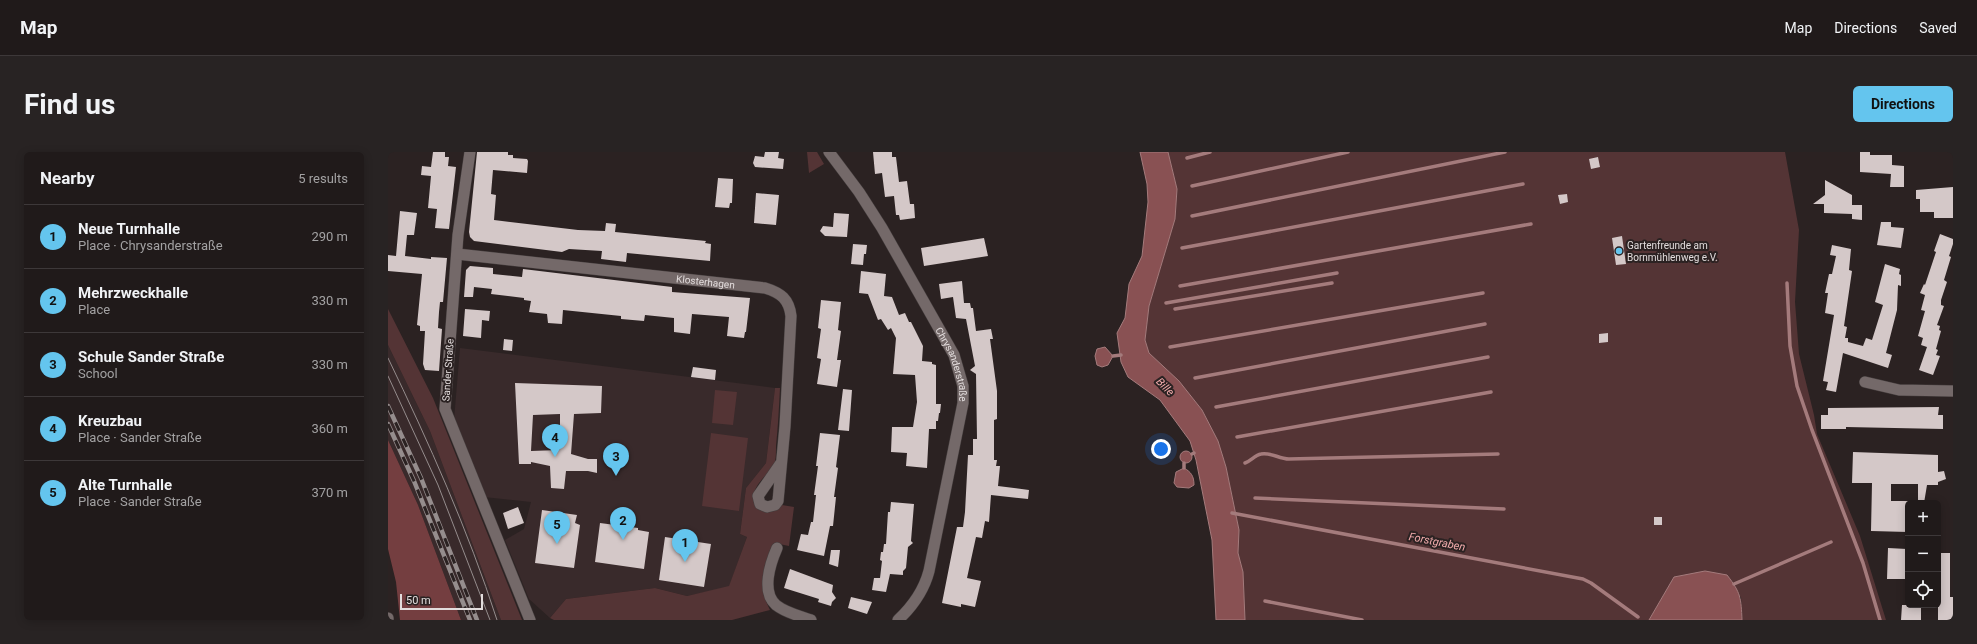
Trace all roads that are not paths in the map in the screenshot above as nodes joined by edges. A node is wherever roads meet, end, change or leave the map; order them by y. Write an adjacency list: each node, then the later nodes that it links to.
1 (470, 152): 3 (street, Sander Straße)
2 (829, 152): 10 (street, Chrysanderstraße)
3 (457, 254): 6 (street, Klosterhagen); 8 (street, Sander Straße)
4 (1865, 382): 5 (street)
5 (1953, 391)
6 (781, 463)
7 (777, 548): 9 (street)
8 (530, 620)
9 (811, 620)
10 (898, 620)

